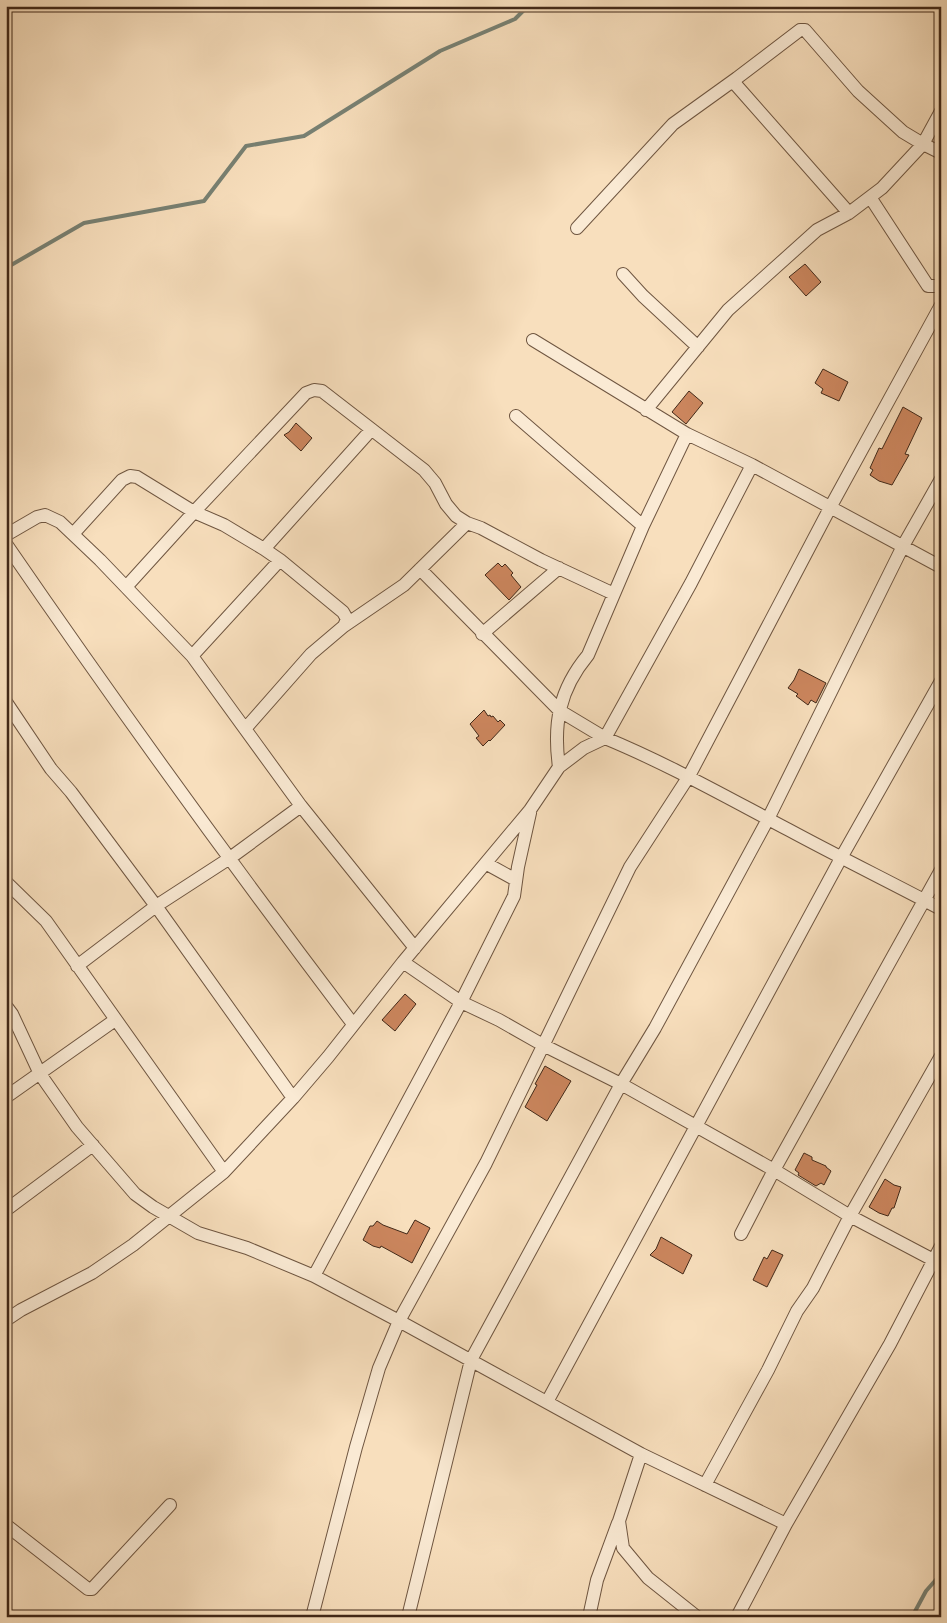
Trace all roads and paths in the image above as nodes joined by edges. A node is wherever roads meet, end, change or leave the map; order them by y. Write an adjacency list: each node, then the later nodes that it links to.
1 (737, 78): 3 (street); 6 (street); 7 (street)
2 (941, 111): 3 (street)
3 (923, 144): 4 (street); 5 (street)
4 (941, 153)
5 (870, 197): 6 (street); 9 (street)
6 (849, 213): 12 (street)
7 (577, 228)
8 (623, 274): 12 (street)
9 (941, 286)
10 (941, 305): 19 (street)
11 (533, 340): 13 (street)
12 (698, 347): 13 (street)
13 (646, 410): 16 (street)
14 (516, 416): 22 (street)
15 (371, 430): 20 (street); 21 (street); 27 (street)
16 (687, 434): 17 (street); 22 (street)
17 (752, 465): 19 (street); 41 (street)
18 (941, 479): 26 (street)
19 (831, 506): 26 (street); 43 (street)
20 (194, 512): 23 (street); 27 (street); 32 (street)
21 (467, 523): 30 (street); 31 (street)
22 (643, 526): 33 (street)
23 (73, 534): 24 (street); 32 (street)
24 (6, 536)
25 (6, 544): 47 (street)
26 (903, 546): 29 (street); 46 (street)
27 (264, 549): 28 (street)
28 (280, 560): 34 (street); 36 (street)
29 (941, 567)
30 (559, 568): 33 (street); 35 (street)
31 (420, 569): 34 (street); 35 (street)
32 (126, 587): 36 (street)
33 (614, 594): 39 (street)
34 (344, 626): 40 (street)
35 (482, 634): 39 (street)
36 (192, 656): 40 (street)
37 (941, 681): 48 (street)
38 (6, 702): 54 (street)
39 (560, 711): 41 (street); 42 (street)
40 (245, 729): 44 (street)
41 (605, 738): 42 (street); 43 (street)
42 (559, 767): 45 (street)
43 (689, 776): 46 (street); 63 (street)
44 (301, 806): 47 (street); 56 (street)
45 (530, 810): 49 (street); 51 (street)
46 (768, 819): 48 (street); 66 (street)
47 (230, 858): 54 (street); 62 (street)
48 (841, 858): 53 (street); 69 (street)
49 (487, 864): 51 (street); 56 (street)
50 (941, 870): 53 (street)
51 (516, 880): 59 (street)
52 (6, 882): 58 (street)
53 (924, 900): 55 (street); 71 (street)
54 (156, 906): 58 (street); 68 (street)
55 (941, 909)
56 (415, 948): 57 (street)
57 (404, 962): 59 (street); 62 (street)
58 (77, 966): 61 (street)
59 (461, 1002): 63 (street); 79 (street)
60 (6, 1006): 65 (street)
61 (115, 1020): 65 (street); 72 (street)
62 (353, 1024): 68 (street)
63 (543, 1045): 66 (street); 81 (street)
64 (941, 1056): 75 (street)
65 (40, 1074): 67 (street); 70 (street)
66 (621, 1084): 69 (street); 82 (street)
67 (6, 1097)
68 (293, 1098): 72 (street)
69 (697, 1126): 71 (street); 83 (street)
70 (93, 1145): 73 (street); 74 (street)
71 (774, 1170): 75 (street); 76 (street)
72 (224, 1172): 74 (street)
73 (6, 1210)
74 (169, 1216): 79 (street); 80 (street)
75 (850, 1216): 78 (street); 85 (street)
76 (742, 1234)
77 (941, 1246): 78 (street)
78 (937, 1262): 88 (street)
79 (314, 1276): 81 (street)
80 (6, 1320)
81 (400, 1321): 82 (street); 90 (street)
82 (471, 1360): 83 (street); 91 (street)
83 (547, 1402): 84 (street)
84 (641, 1454): 85 (street); 87 (street)
85 (705, 1485): 88 (street)
86 (170, 1505): 89 (street)
87 (619, 1521): 92 (street); 93 (street)
88 (786, 1524): 94 (street)
89 (6, 1525)
90 (312, 1617)
91 (408, 1617)
92 (589, 1617)
93 (697, 1617)
94 (737, 1617)

